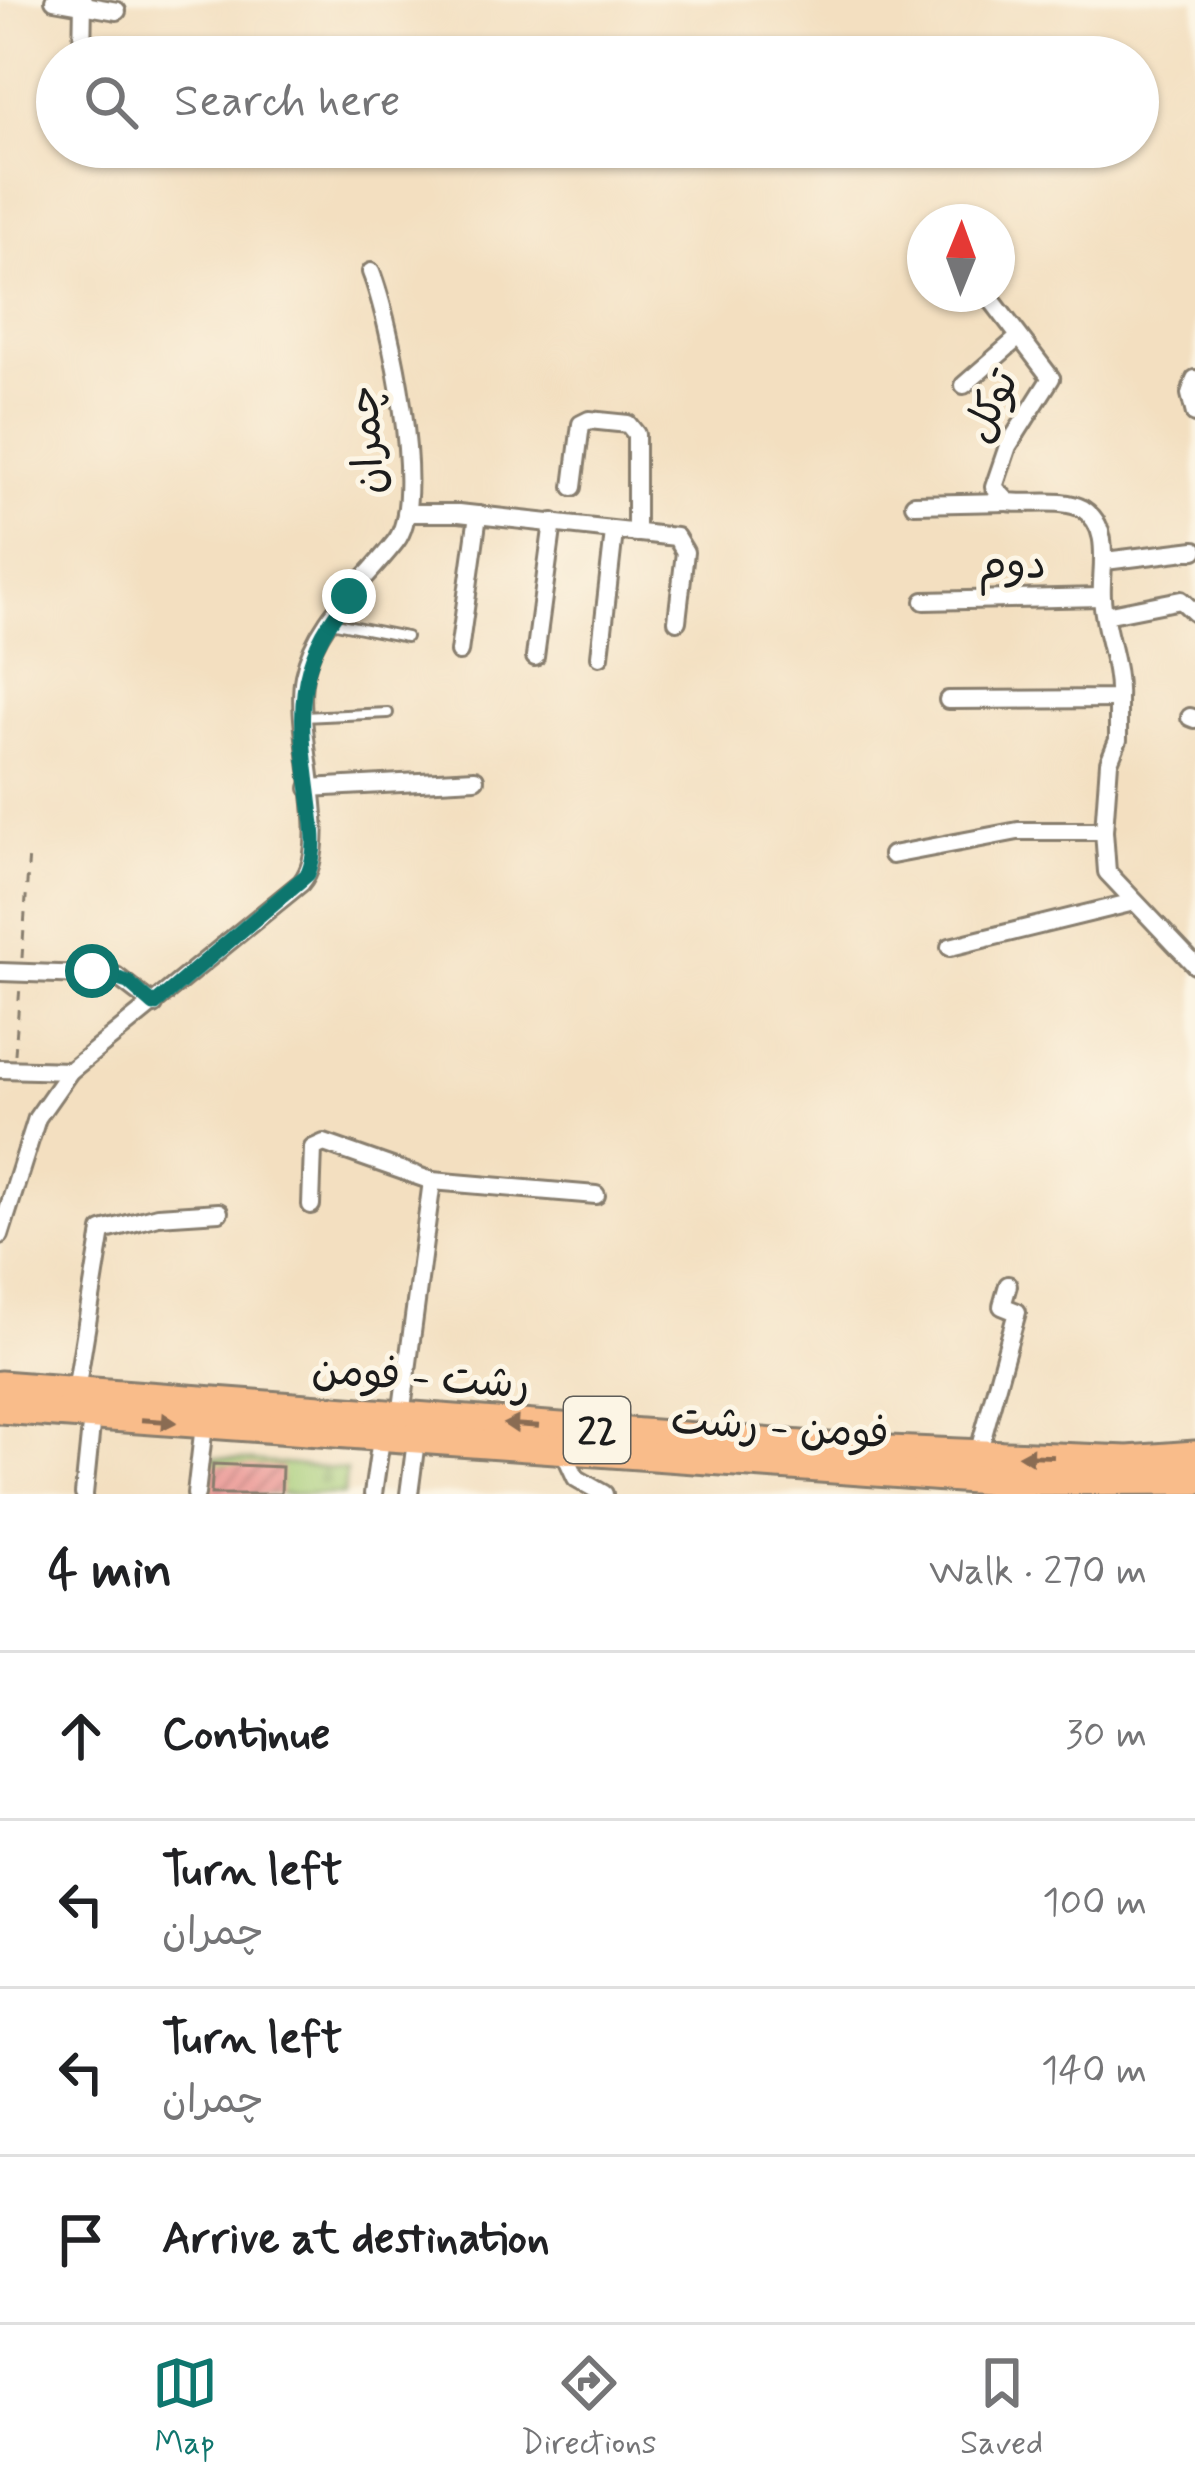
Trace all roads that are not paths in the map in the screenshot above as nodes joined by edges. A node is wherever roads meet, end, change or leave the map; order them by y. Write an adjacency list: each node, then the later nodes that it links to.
1 (54, 0): 2 (street)
2 (83, 2): 3 (street); 4 (street)
3 (117, 10)
4 (82, 36)
5 (371, 272): 14 (street, چمران)
6 (1000, 312): 7 (street, توکل)
7 (1019, 337): 9 (street); 12 (street, توکل)
8 (1195, 379): 10 (street)
9 (964, 385)
10 (1195, 414)
11 (573, 487): 18 (street)
12 (1008, 502): 13 (street); 20 (street, توکل)
13 (914, 504)
14 (406, 513): 15 (street); 24 (street, چمران)
15 (478, 514): 16 (street); 27 (street)
16 (553, 522): 17 (street); 29 (street)
17 (614, 532): 18 (street); 28 (street)
18 (636, 533): 25 (street)
19 (1195, 550): 20 (street)
20 (1105, 561): 22 (street)
21 (924, 601): 22 (street, دوم)
22 (1103, 606): 23 (street, دوم); 31 (street)
23 (1195, 613)
24 (329, 621): 26 (lane); 33 (street, چمران)
25 (677, 621)
26 (406, 637)
27 (459, 652)
28 (600, 656)
29 (536, 657)
30 (948, 700): 31 (street)
31 (1118, 700): 36 (street)
32 (388, 712): 33 (lane)
33 (302, 717): 35 (street, چمران)
34 (475, 779): 35 (street)
35 (308, 788): 42 (street, چمران)
36 (1104, 831): 37 (street); 38 (street)
37 (892, 855)
38 (1134, 902): 39 (street); 40 (street)
39 (950, 947)
40 (1195, 964)
41 (0, 972): 42 (street)
42 (154, 1005): 44 (street, چمران)
43 (0, 1069): 44 (street)
44 (70, 1071): 45 (street, چمران)
45 (23, 1164): 46 (street); 51 (street, چمران)
46 (0, 1167)
47 (432, 1181): 48 (street); 49 (street); 57 (street)
48 (596, 1196)
49 (311, 1205)
50 (219, 1213): 54 (street)
51 (0, 1235)
52 (1008, 1285): 62 (street)
53 (0, 1385): 54 (highway, رشت - فومن / 22)
54 (76, 1391): 57 (highway, رشت - فومن / 22)
55 (0, 1409): 56 (highway, فومن - رشت / 22)
56 (92, 1416): 58 (highway, فومن - رشت / 22, one-way to 58); 65 (street)
57 (400, 1416): 62 (highway, رشت - فومن / 22, one-way to 57)
58 (204, 1425): 59 (highway, فومن - رشت / 22); 66 (street)
59 (381, 1439): 60 (highway, فومن - رشت / 22); 67 (street)
60 (416, 1442): 61 (highway, فومن - رشت / 22); 68 (street)
61 (564, 1452): 64 (highway, فومن - رشت / 22); 69 (street)
62 (978, 1454): 63 (highway, رشت - فومن / 22, one-way to 62)
63 (1195, 1455)
64 (1195, 1480)
65 (84, 1494)
66 (196, 1494)
67 (373, 1494)
68 (409, 1494)
69 (604, 1494)

